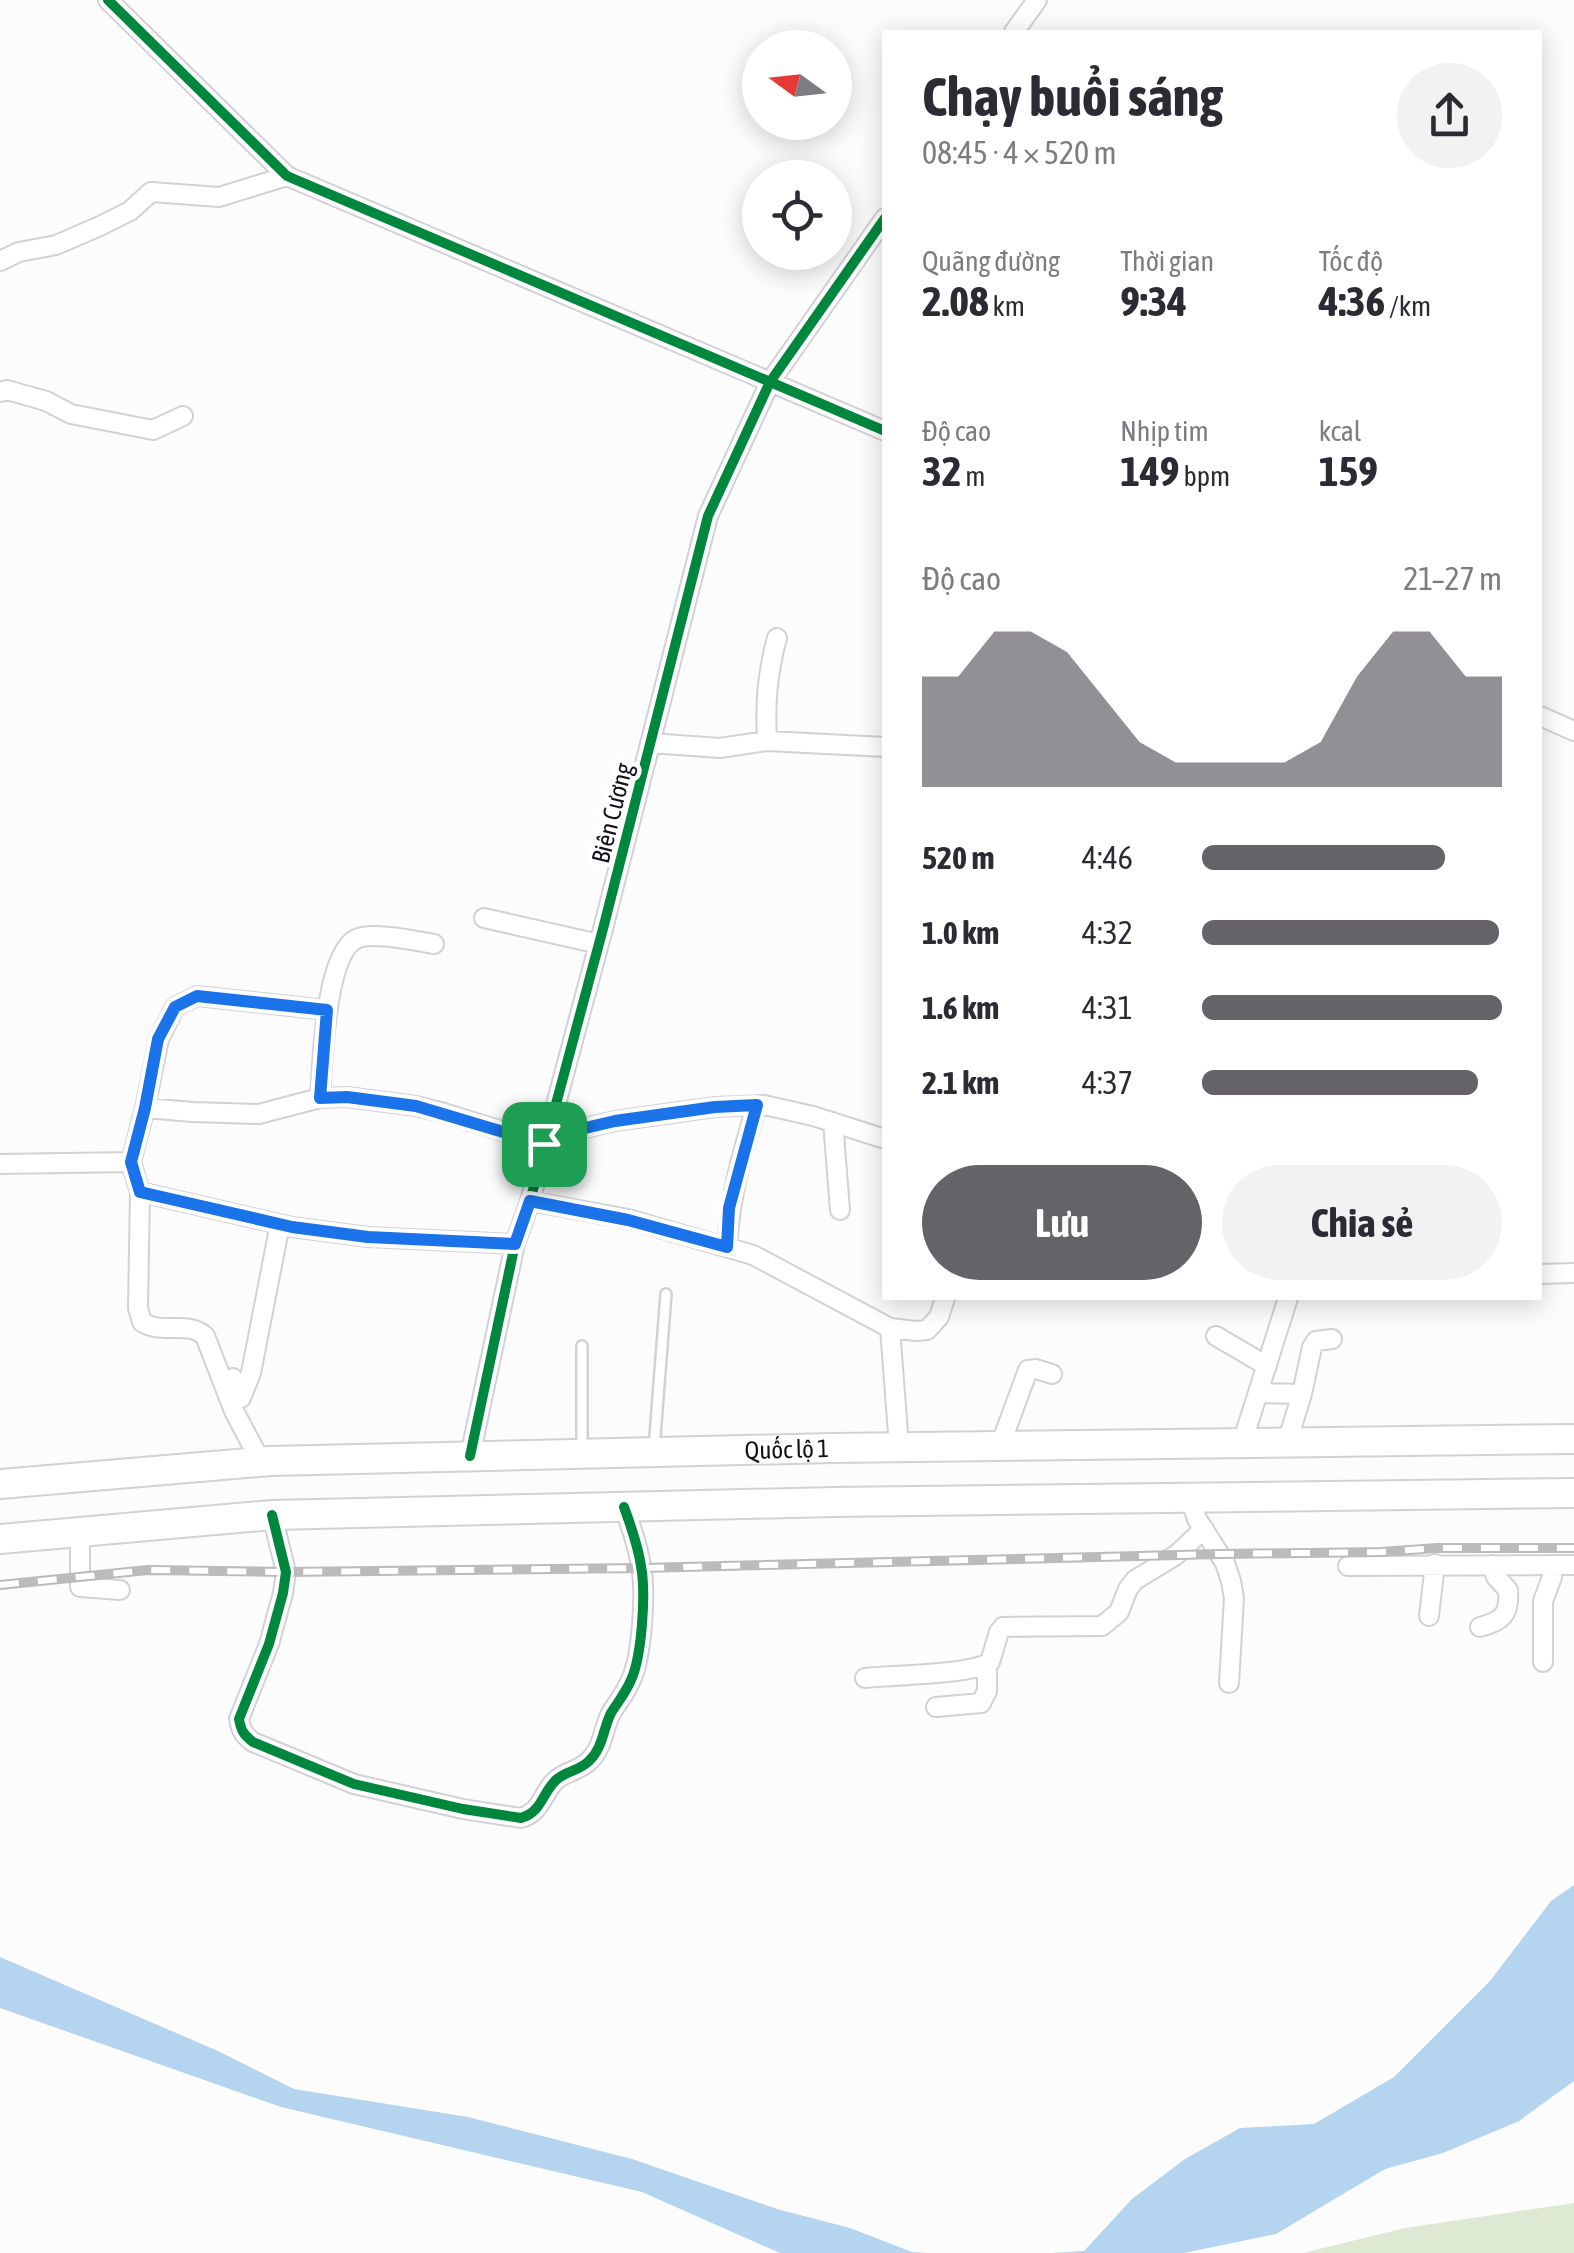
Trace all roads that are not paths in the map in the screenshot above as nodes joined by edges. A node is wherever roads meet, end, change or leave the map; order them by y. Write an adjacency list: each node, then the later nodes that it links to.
1 (108, 0): 4 (street)
2 (1037, 0): 3 (street)
3 (1015, 30)
4 (287, 176): 6 (street); 7 (street)
5 (882, 222): 7 (street, Biên Cương)
6 (0, 261)
7 (770, 382): 10 (street); 17 (street, Biên Cương)
8 (0, 392): 9 (street)
9 (183, 416)
10 (882, 431)
11 (777, 638): 16 (street)
12 (1542, 715): 14 (street)
13 (1542, 716): 15 (street)
14 (1574, 722)
15 (1574, 731)
16 (767, 742): 17 (street); 18 (street)
17 (650, 743): 21 (street, Biên Cương)
18 (882, 746)
19 (484, 918): 21 (street)
20 (434, 944): 22 (street)
21 (599, 944): 28 (street, Biên Cương)
22 (327, 1010): 23 (street); 25 (street)
23 (320, 1098): 25 (street); 28 (street)
24 (757, 1105): 26 (street); 28 (street); 36 (street)
25 (145, 1108): 29 (street)
26 (833, 1122): 27 (street); 33 (street)
27 (882, 1138)
28 (544, 1144): 32 (street, Biên Cương)
29 (131, 1162): 30 (street); 31 (street)
30 (0, 1164)
31 (140, 1192): 34 (street); 59 (street)
32 (530, 1201): 35 (street, Biên Cương); 36 (street)
33 (840, 1210)
34 (280, 1224): 35 (street); 43 (street)
35 (515, 1244): 58 (street, Biên Cương)
36 (727, 1247): 42 (street)
37 (1574, 1272): 38 (street)
38 (1542, 1274)
39 (666, 1294): 56 (lane)
40 (944, 1300): 42 (street)
41 (1287, 1300): 47 (street)
42 (890, 1328): 55 (street)
43 (216, 1336)
44 (1216, 1336): 47 (street)
45 (1332, 1338): 50 (street)
46 (582, 1346): 57 (lane)
47 (1268, 1366): 49 (street)
48 (1052, 1374): 54 (street)
49 (1259, 1393): 50 (street); 53 (street)
50 (1302, 1394): 52 (street)
51 (1574, 1439): 52 (highway, Quốc lộ 1)
52 (1288, 1442): 53 (highway, Quốc lộ 1)
53 (1242, 1443): 54 (highway, Quốc lộ 1)
54 (1000, 1446): 55 (highway, Quốc lộ 1)
55 (899, 1447): 56 (highway, Quốc lộ 1)
56 (654, 1452): 57 (highway, Quốc lộ 1)
57 (582, 1454): 58 (highway, Quốc lộ 1)
58 (470, 1456): 59 (highway, Quốc lộ 1)
59 (261, 1462): 60 (highway, Quốc lộ 1)
60 (0, 1484)
61 (1574, 1493): 62 (highway)
62 (1190, 1498): 63 (highway); 65 (street)
63 (624, 1507): 64 (highway); 64 (street)
64 (272, 1515): 66 (highway)
65 (1204, 1529): 77 (street); 79 (street)
66 (80, 1532): 67 (highway); 73 (street)
67 (0, 1538)
68 (1435, 1564): 69 (street); 71 (street); 74 (street)
69 (1492, 1565): 72 (street); 75 (street)
70 (1574, 1565): 72 (street)
71 (1348, 1566)
72 (1552, 1566): 76 (street)
73 (120, 1590)
74 (1429, 1616)
75 (1480, 1627)
76 (1543, 1662)
77 (987, 1666): 78 (street); 80 (street)
78 (865, 1678)
79 (1229, 1683)
80 (936, 1707)

